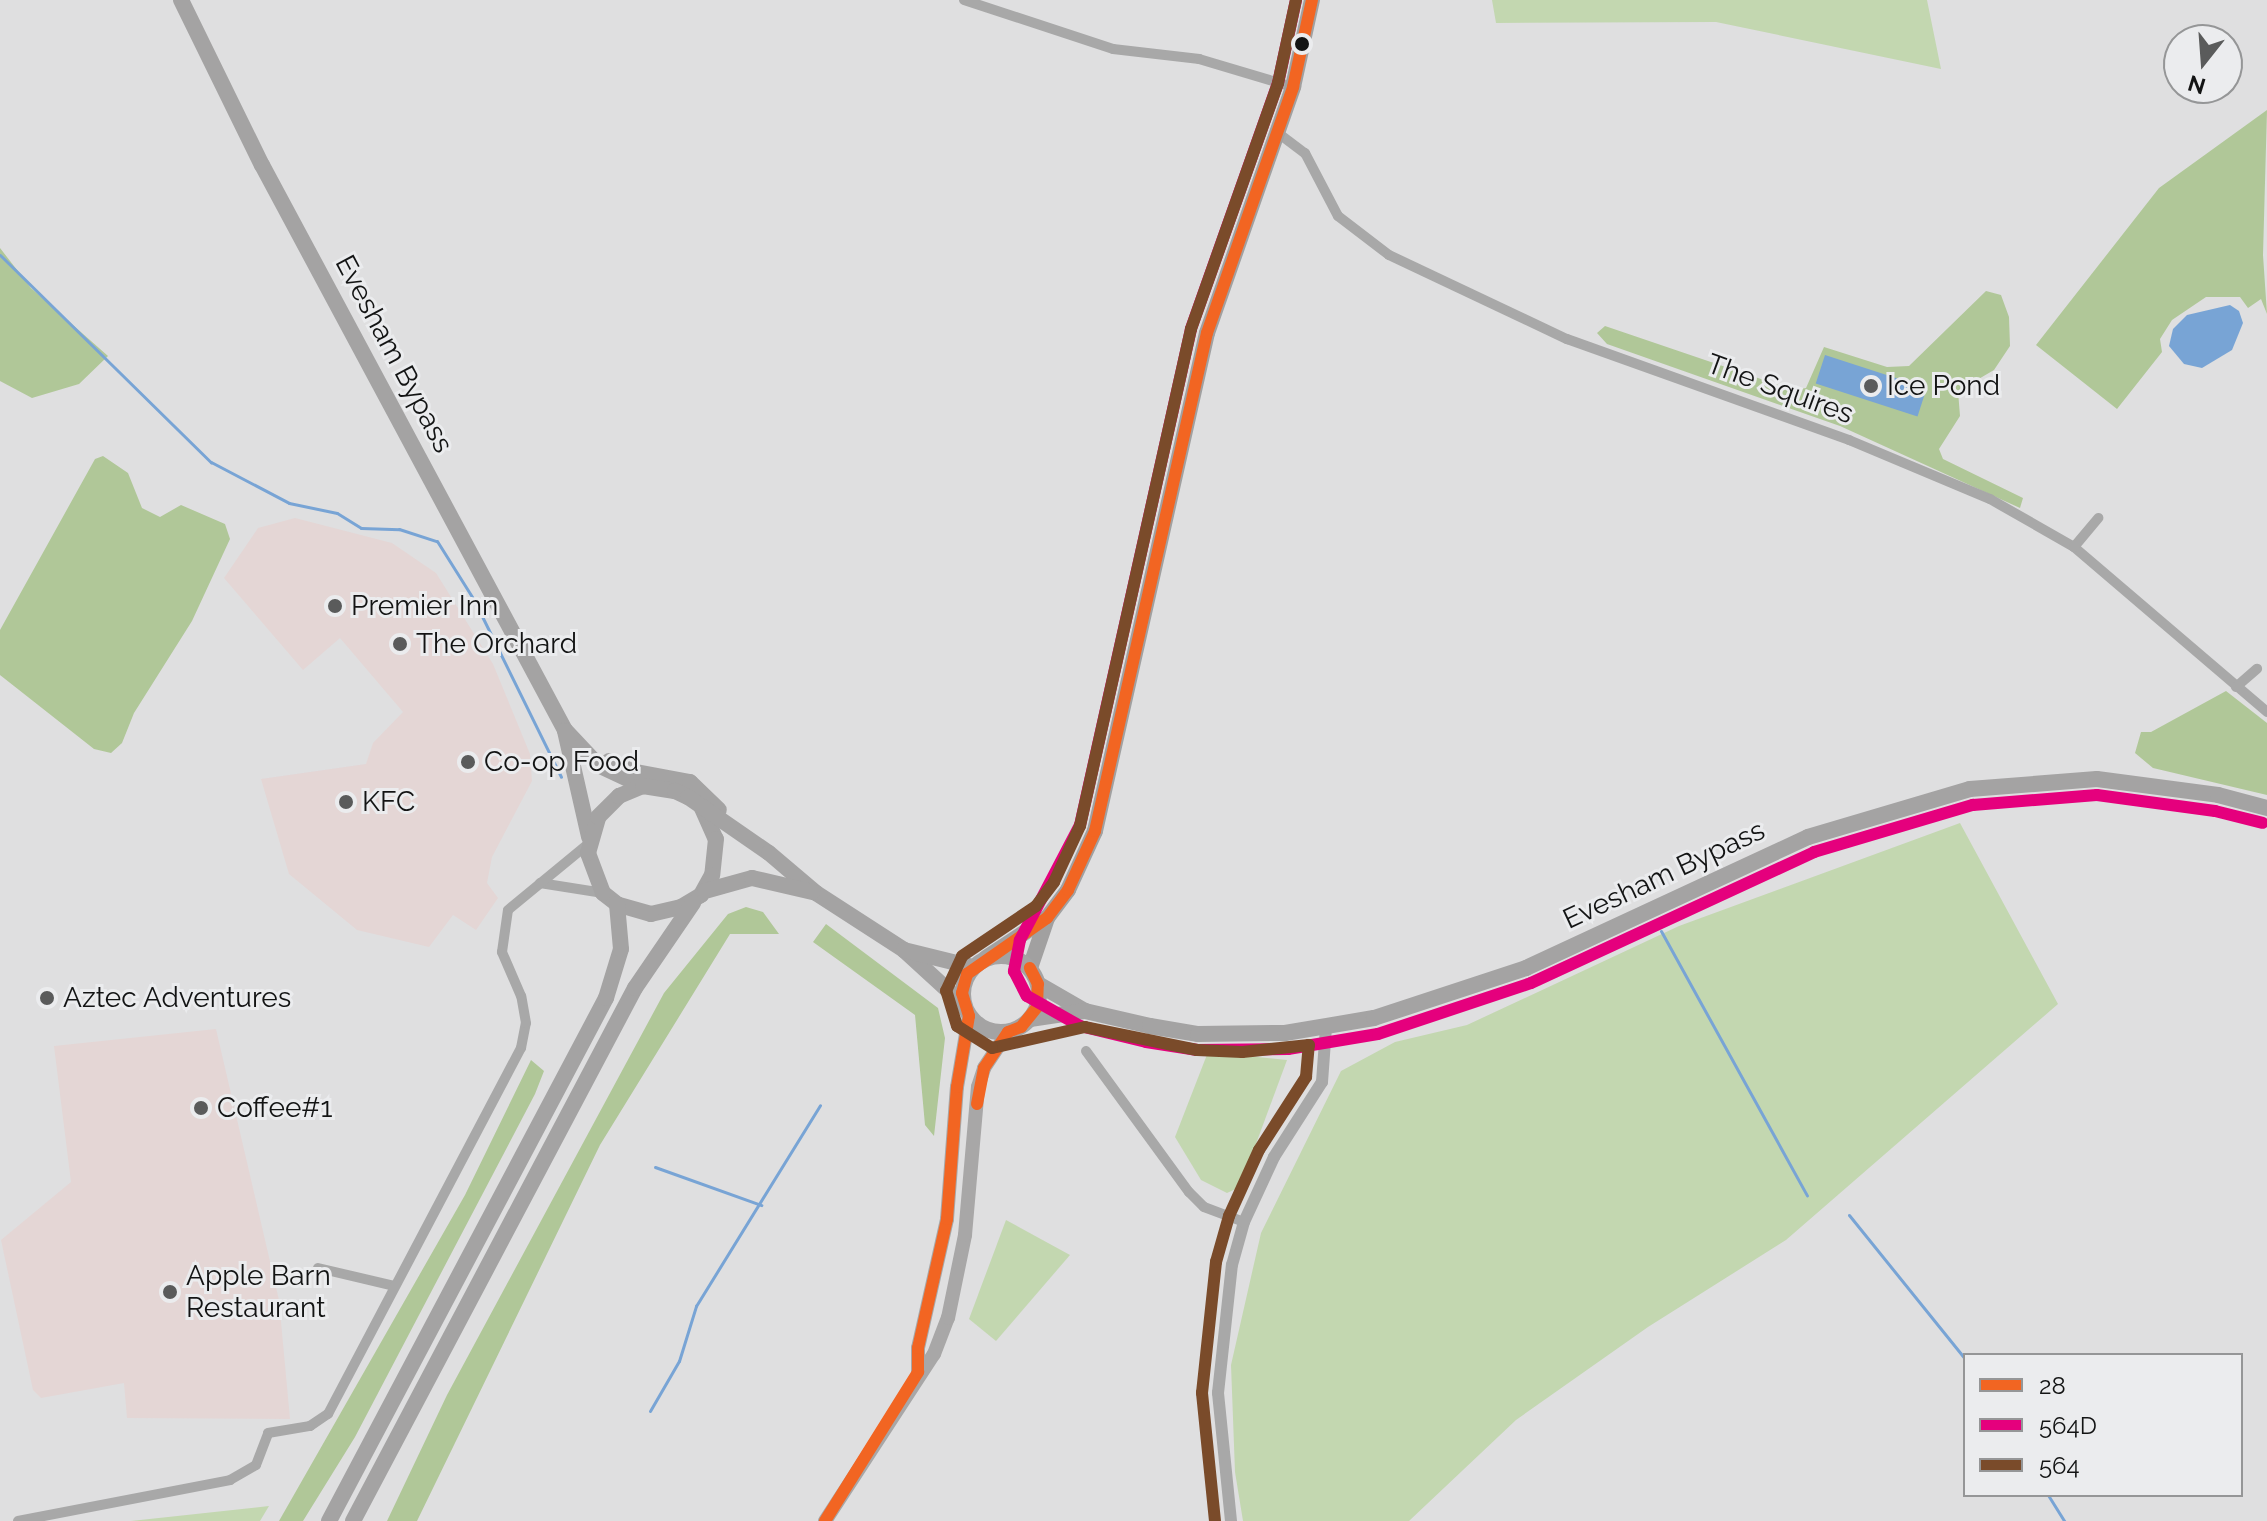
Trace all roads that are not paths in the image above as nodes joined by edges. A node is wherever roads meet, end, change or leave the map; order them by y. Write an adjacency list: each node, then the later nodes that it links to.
1 (181, 0): 10 (highway, Evesham Bypass)
2 (964, 0): 4 (street)
3 (1312, 0): 4 (main road)
4 (1293, 87): 5 (main road)
5 (1278, 133): 7 (street, The Squires); 23 (main road)
6 (2098, 518): 7 (street)
7 (2074, 547): 9 (street, The Squires)
8 (2257, 669): 9 (street)
9 (2236, 687): 11 (street, The Squires)
10 (550, 701): 12 (highway, Evesham Bypass); 16 (highway)
11 (2267, 712)
12 (565, 730): 13 (highway, Evesham Bypass); 17 (highway, Evesham Bypass)
13 (643, 786): 14 (highway); 17 (highway)
14 (701, 806): 16 (highway); 21 (highway)
15 (2267, 808): 31 (highway, Evesham Bypass)
16 (734, 828): 20 (highway)
17 (588, 841): 18 (street); 19 (highway)
18 (540, 883): 19 (street); 36 (street)
19 (603, 893): 22 (highway)
20 (816, 893): 21 (highway); 24 (highway)
21 (699, 896): 22 (highway); 40 (highway)
22 (617, 904): 39 (highway)
23 (1047, 918): 25 (main road); 26 (main road)
24 (904, 950): 25 (highway); 28 (highway)
25 (980, 962): 26 (highway); 28 (highway)
26 (1030, 968): 27 (highway)
27 (1038, 984): 29 (highway, Evesham Bypass); 30 (highway)
28 (966, 1010): 32 (highway); 37 (main road)
29 (1085, 1011): 30 (highway, Evesham Bypass); 31 (highway, Evesham Bypass)
30 (1030, 1019): 32 (highway)
31 (1326, 1027): 34 (street)
32 (1008, 1032): 37 (main road)
33 (1086, 1051): 34 (street)
34 (1244, 1222): 42 (street)
35 (318, 1268): 36 (street)
36 (394, 1286): 38 (street)
37 (918, 1372): 41 (main road)
38 (18, 1521)
39 (329, 1521)
40 (353, 1521)
41 (825, 1521)
42 (1231, 1521)

